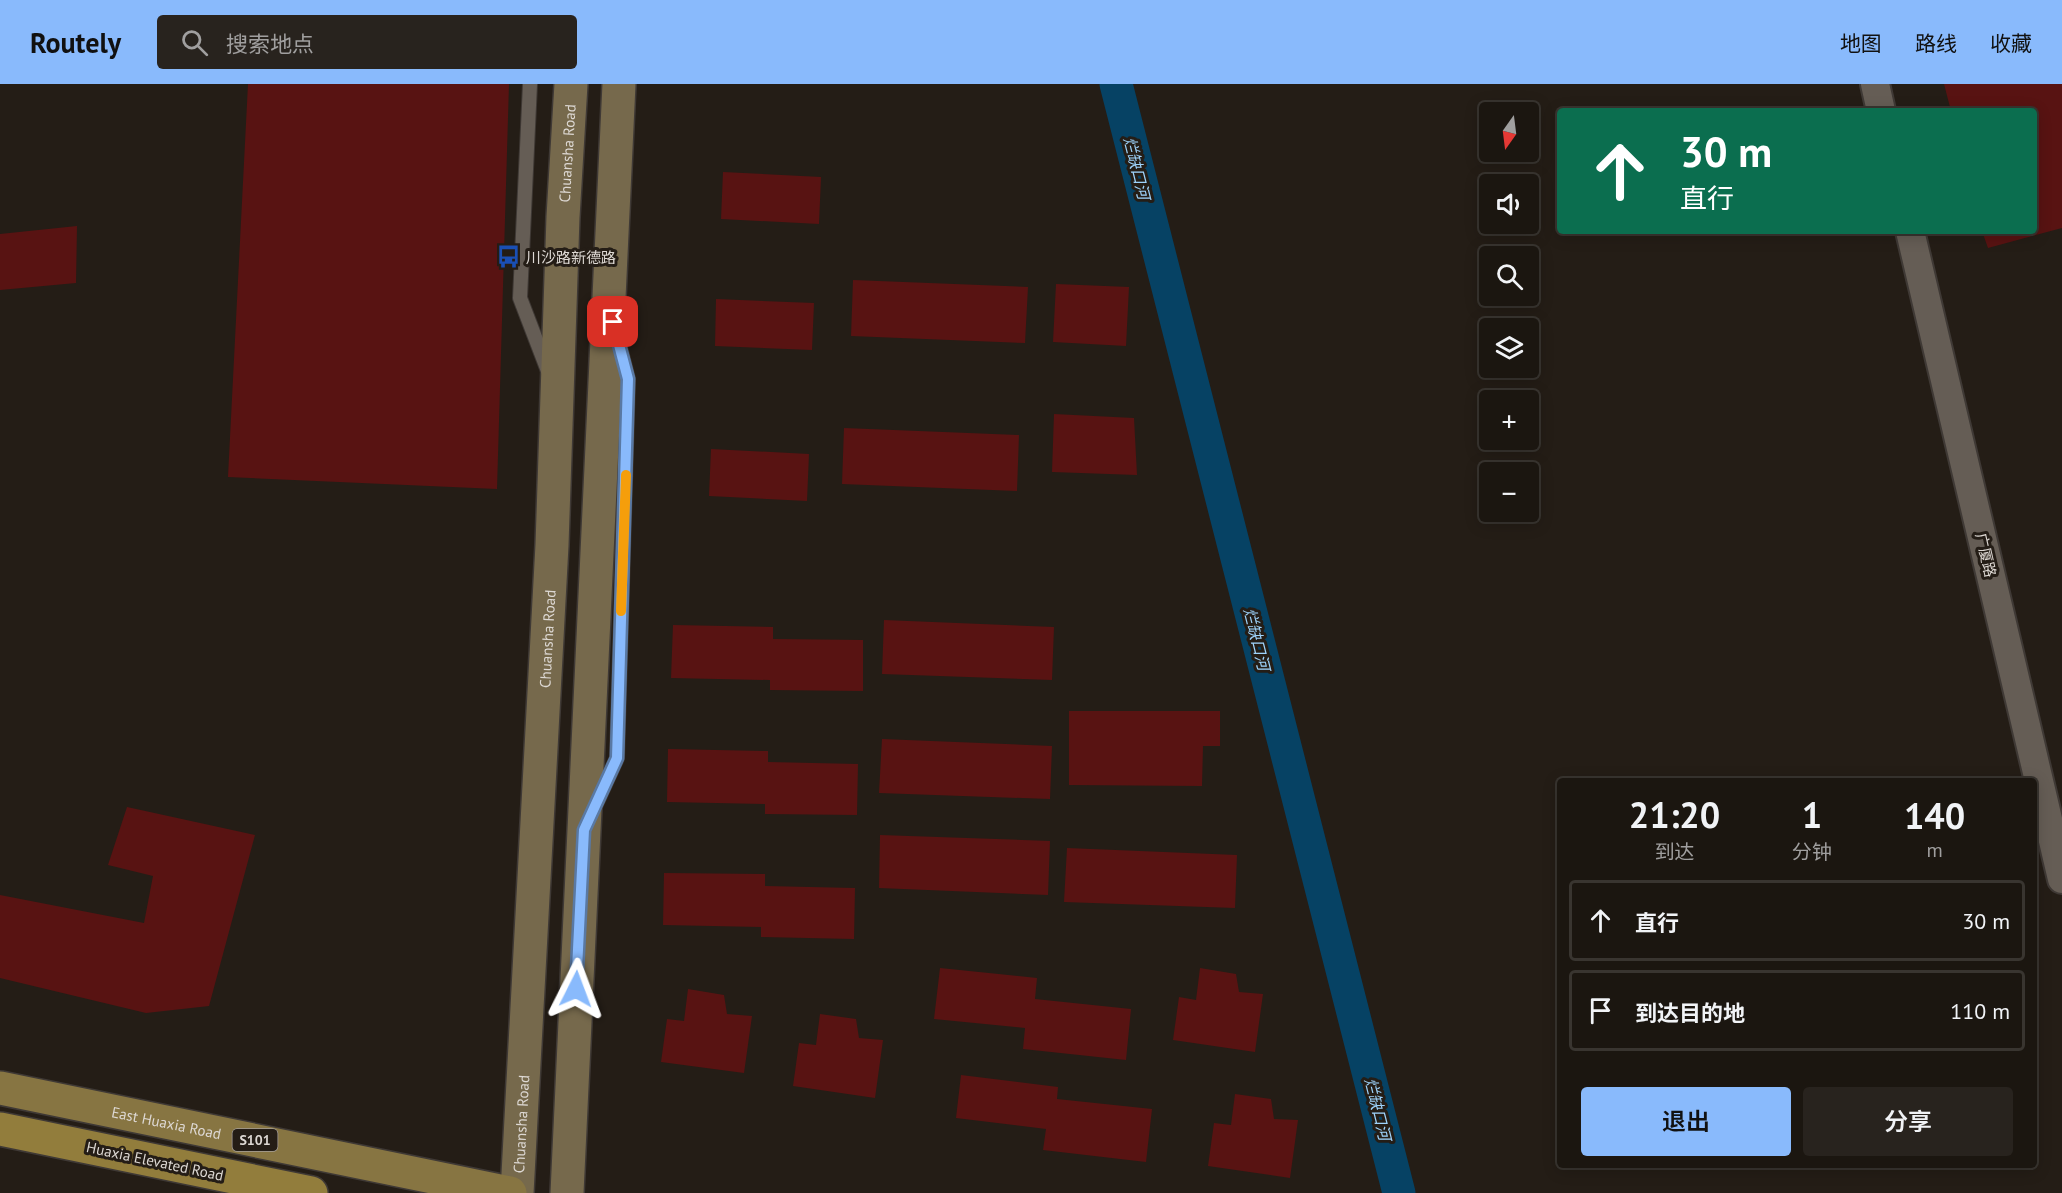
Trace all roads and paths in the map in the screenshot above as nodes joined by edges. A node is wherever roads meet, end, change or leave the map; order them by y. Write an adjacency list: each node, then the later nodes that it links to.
1 (530, 84): 7 (lane)
2 (571, 84): 7 (main road, Chuansha Road)
3 (619, 84): 14 (main road)
4 (1875, 84): 5 (street)
5 (1880, 108)
6 (1911, 234): 8 (street, 广厦路)
7 (557, 396): 13 (main road, Chuansha Road)
8 (2062, 879)
9 (0, 1088): 12 (main road, East Huaxia Road / S101)
10 (0, 1129): 11 (highway, Huaxia Elevated Road)
11 (311, 1193)
12 (510, 1193)
13 (517, 1193)
14 (567, 1193)

